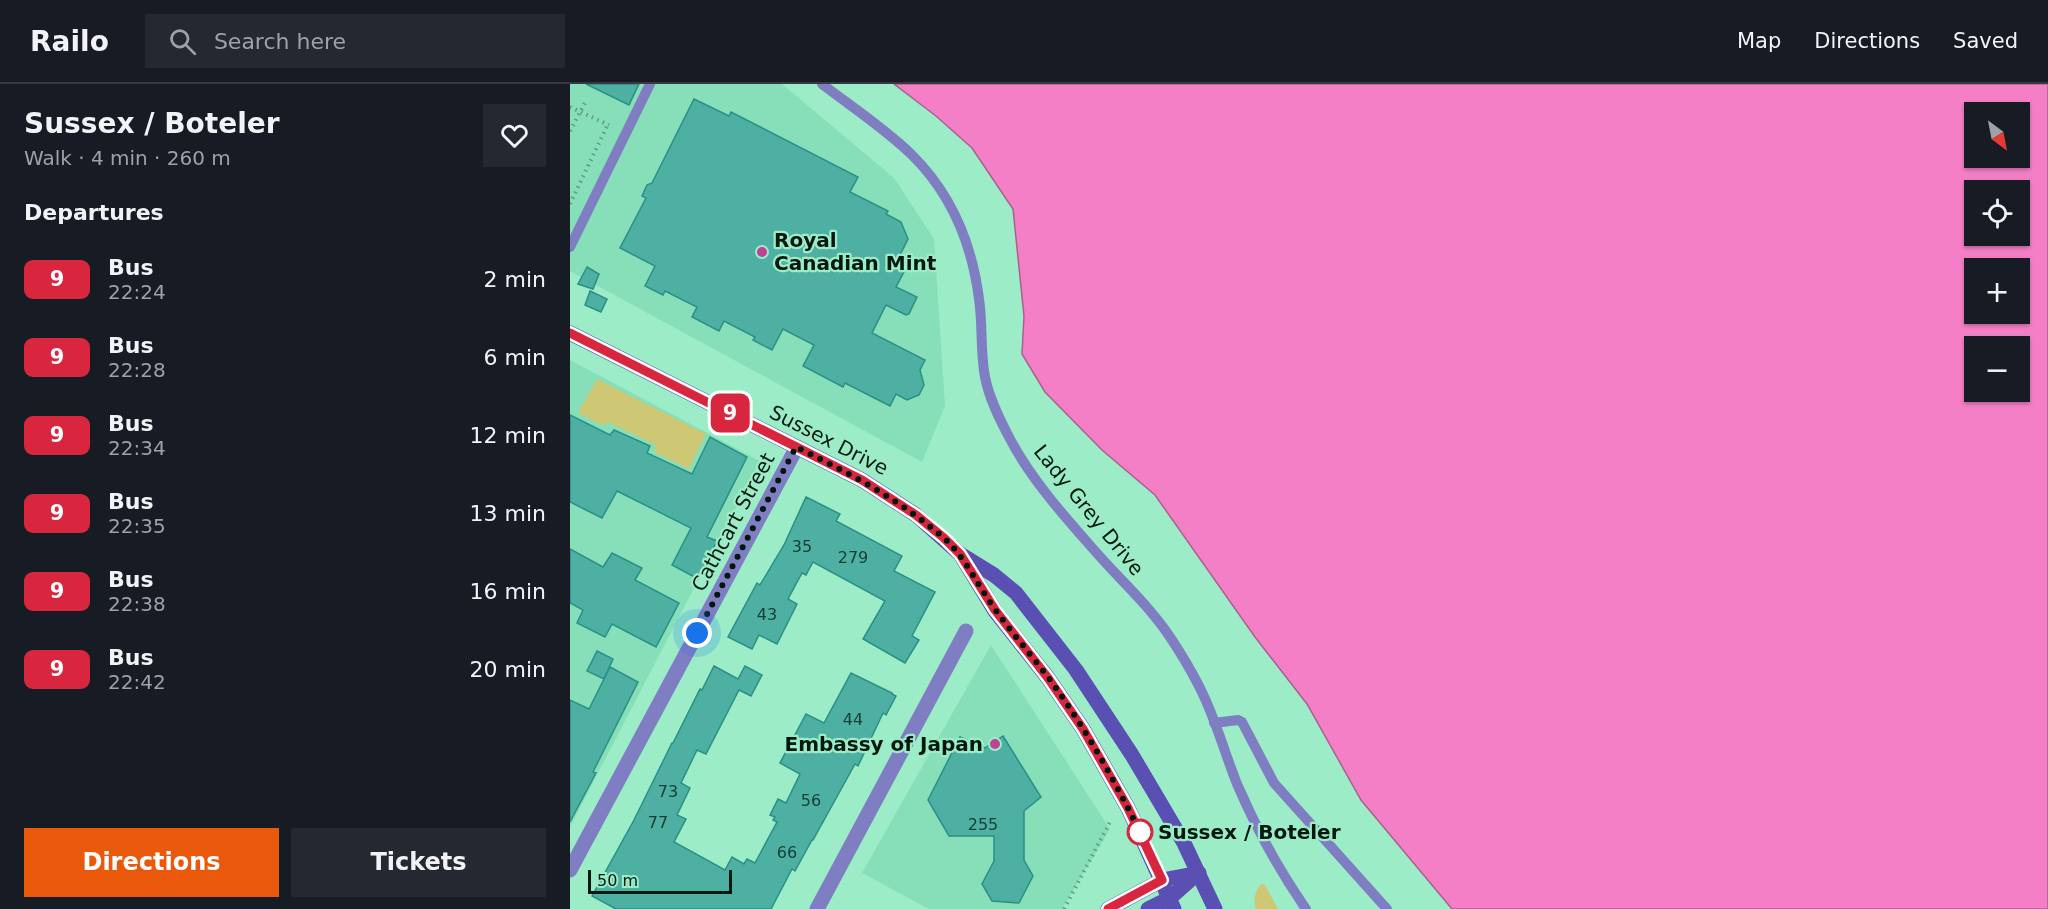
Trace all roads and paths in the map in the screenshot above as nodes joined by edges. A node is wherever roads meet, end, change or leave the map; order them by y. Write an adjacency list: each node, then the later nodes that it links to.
1 (650, 84): 8 (lane)
2 (822, 84): 15 (lane, Lady Grey Drive)
3 (585, 101): 5 (path)
4 (570, 106): 5 (path)
5 (580, 111): 6 (path); 7 (path)
6 (608, 124): 8 (path); 9 (path)
7 (570, 131)
8 (626, 133): 10 (lane)
9 (570, 204)
10 (570, 247)
11 (570, 333): 12 (main road, Sussex Drive)
12 (796, 447): 13 (main road, Sussex Drive); 17 (street, Cathcart Street)
13 (960, 554): 18 (main road, Sussex Drive); 19 (main road, Sussex Drive)
14 (966, 631): 21 (street)
15 (1214, 723): 26 (lane, Lady Grey Drive); 27 (lane)
16 (1111, 820): 22 (path)
17 (570, 870)
18 (1199, 873): 19 (main road); 20 (main road); 25 (main road, Sussex Drive)
19 (1162, 880): 20 (main road, Sussex Drive); 23 (main road)
20 (1172, 903): 24 (main road)
21 (817, 909)
22 (1064, 909)
23 (1108, 909)
24 (1148, 909)
25 (1215, 909)
26 (1306, 909)
27 (1387, 909)

